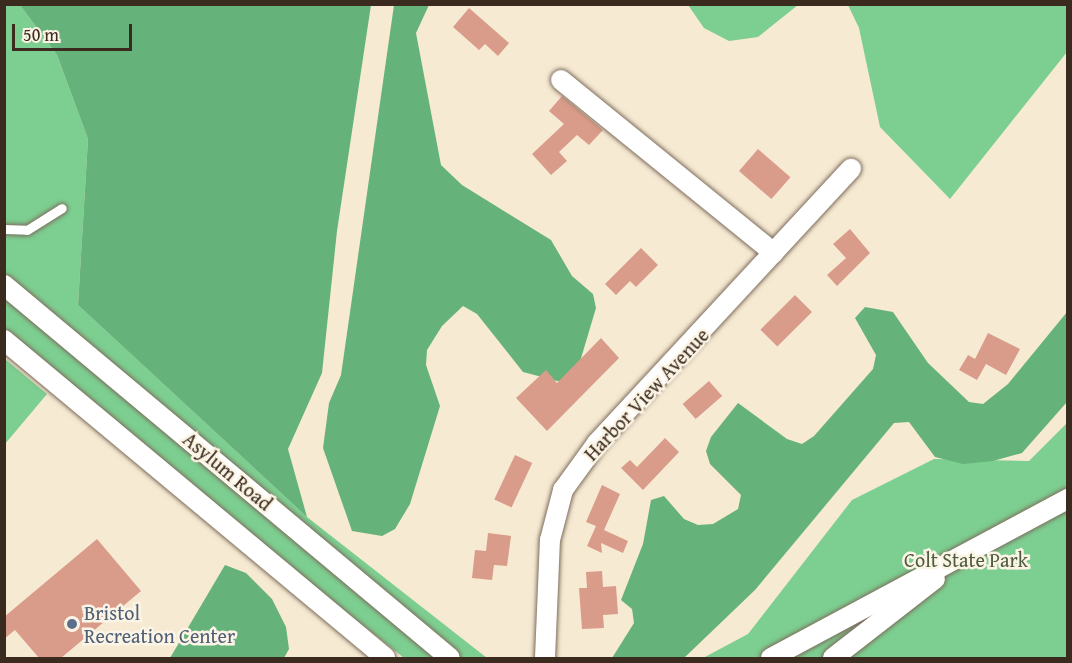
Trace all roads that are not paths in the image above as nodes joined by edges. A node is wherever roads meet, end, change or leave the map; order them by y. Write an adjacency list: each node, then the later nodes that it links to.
1 (561, 81): 5 (street)
2 (851, 169): 5 (street, Harbor View Avenue)
3 (62, 208): 4 (lane)
4 (4, 229)
5 (774, 253): 12 (street, Harbor View Avenue)
6 (4, 285): 11 (street, Asylum Road)
7 (4, 340): 10 (street)
8 (1068, 500): 9 (street)
9 (994, 538): 13 (street); 14 (street)
10 (385, 658)
11 (450, 658)
12 (545, 658)
13 (771, 658)
14 (833, 658)

